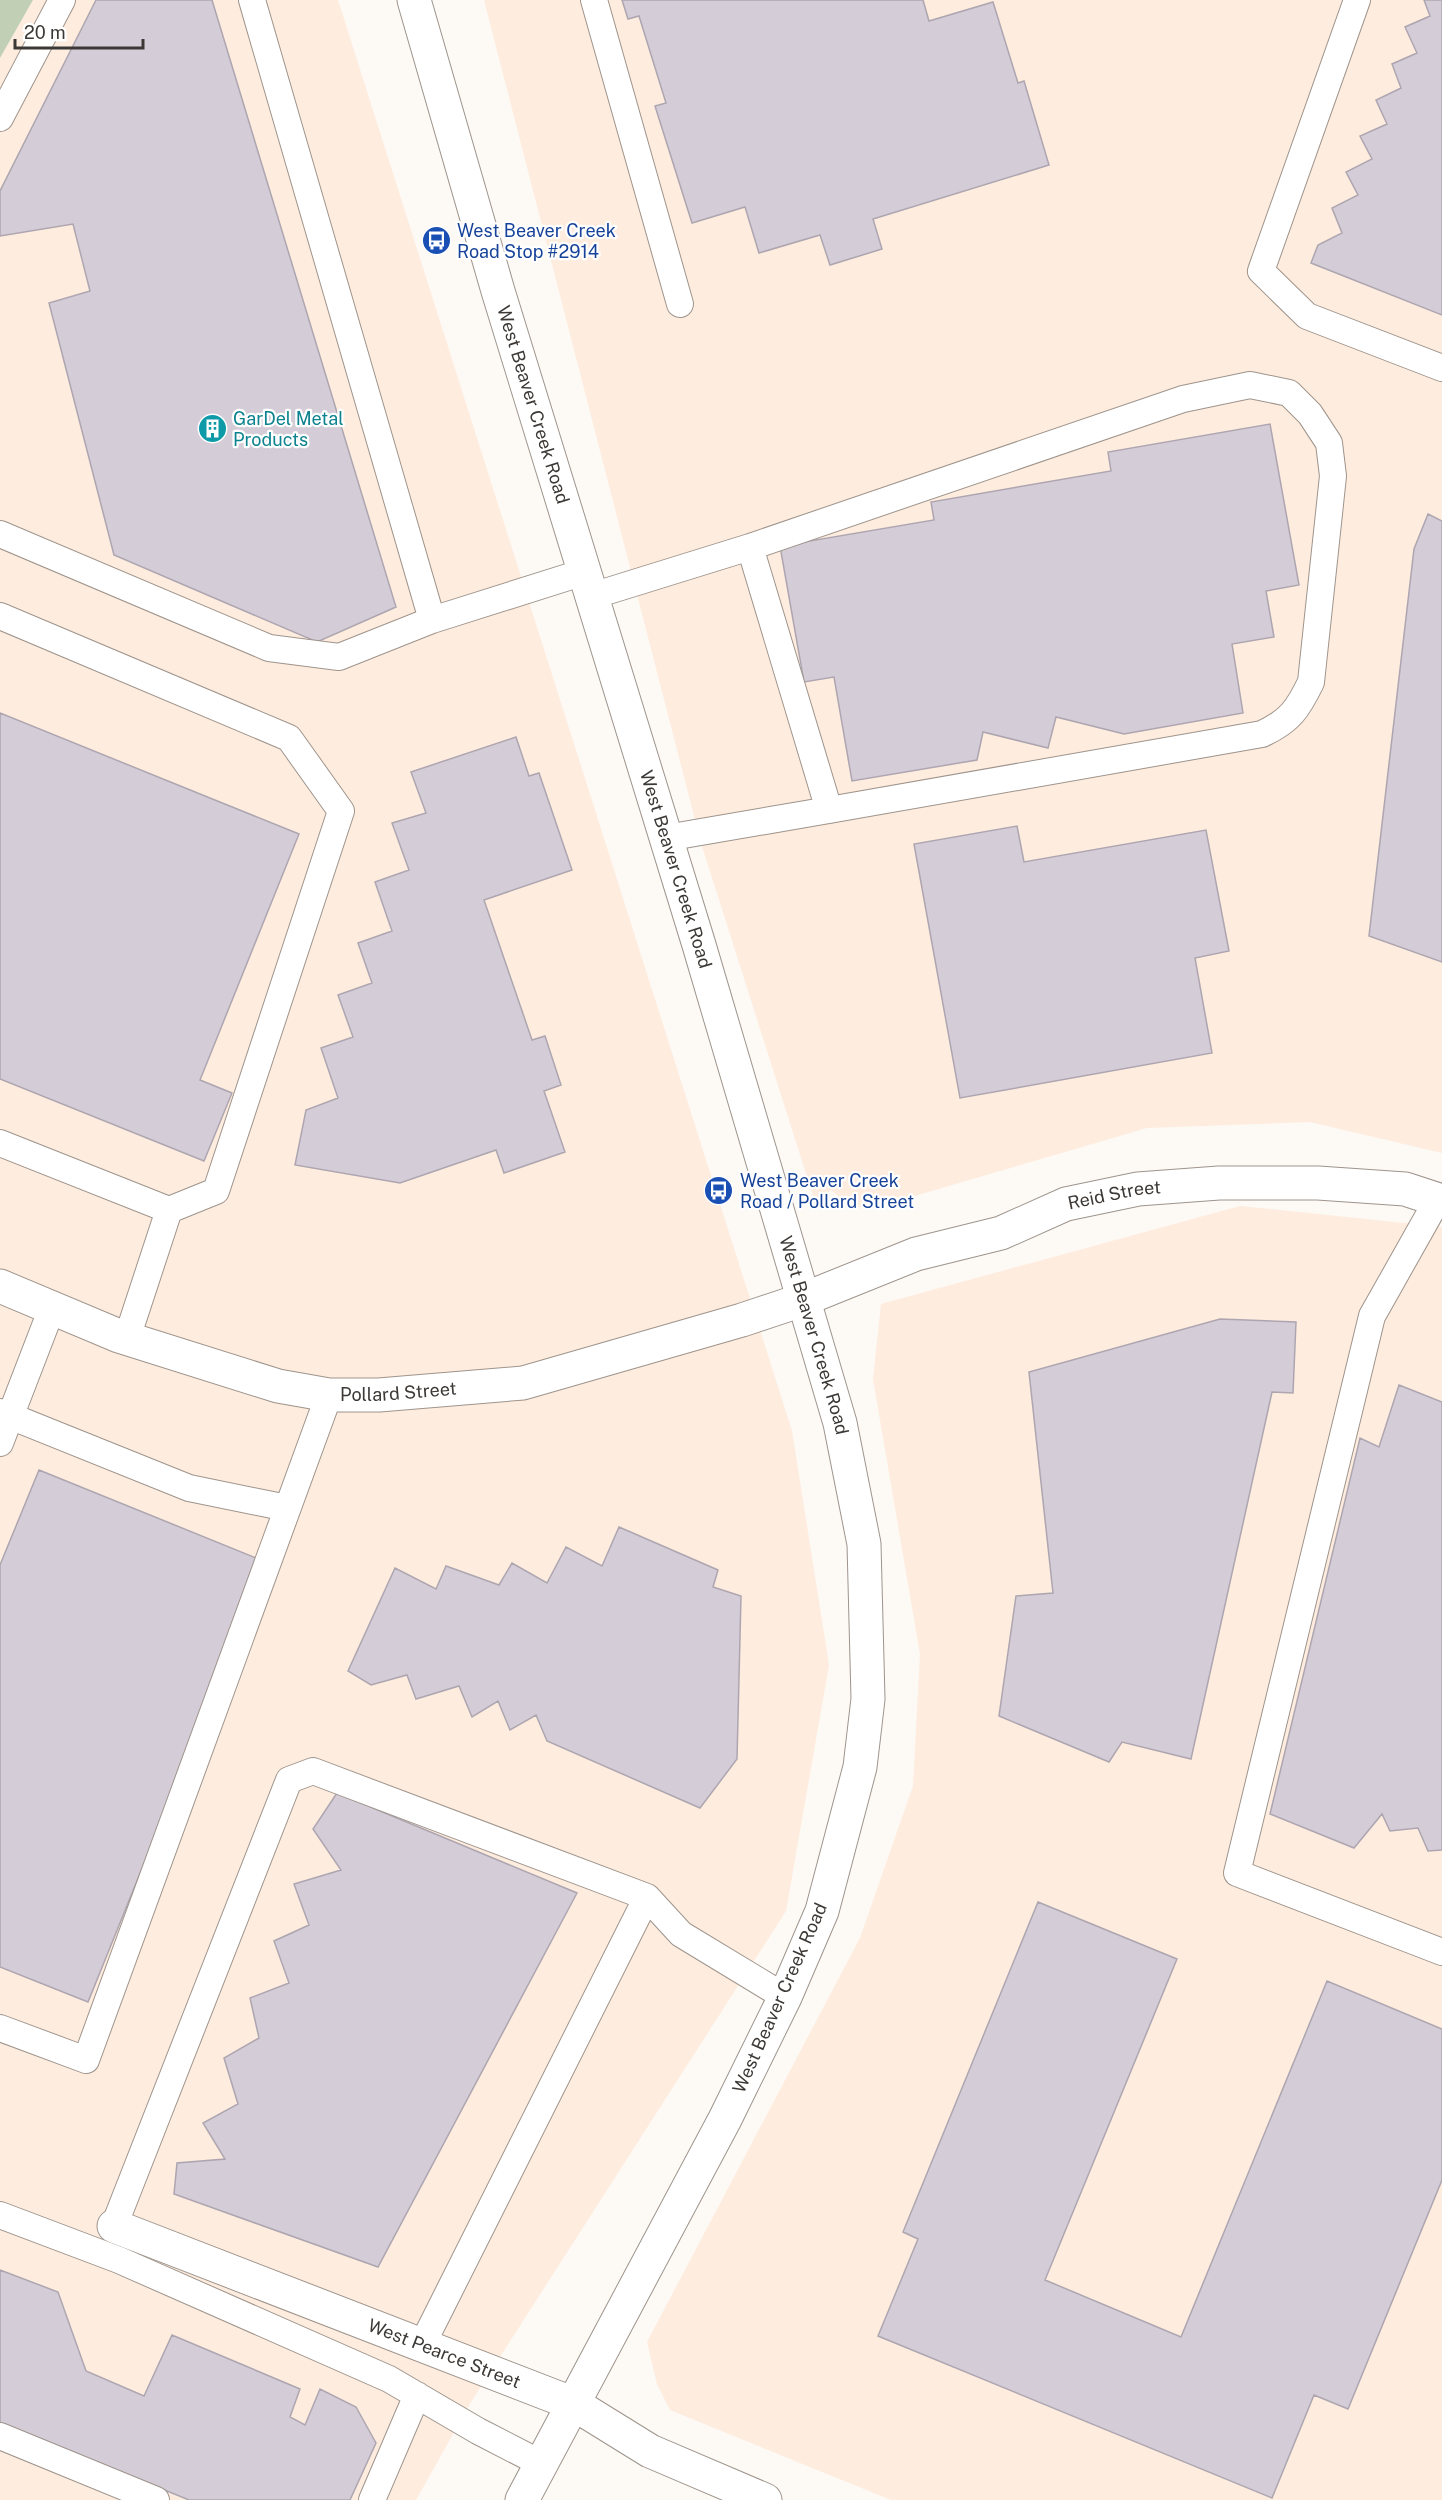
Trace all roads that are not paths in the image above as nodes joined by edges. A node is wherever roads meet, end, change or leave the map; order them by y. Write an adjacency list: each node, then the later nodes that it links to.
1 (62, 0): 6 (lane)
2 (252, 0): 13 (lane)
3 (414, 0): 11 (street, West Beaver Creek Road)
4 (594, 0): 7 (lane)
5 (1357, 0): 8 (lane)
6 (0, 118)
7 (680, 304)
8 (1442, 368)
9 (0, 534): 13 (lane)
10 (750, 547): 11 (lane); 14 (lane); 14 (lane)
11 (588, 584): 13 (lane); 15 (street, West Beaver Creek Road)
12 (0, 616): 18 (lane)
13 (432, 620)
14 (829, 810): 15 (lane)
15 (666, 838): 20 (street, West Beaver Creek Road)
16 (0, 1143): 18 (lane)
17 (1440, 1200): 20 (street, Reid Street); 28 (lane)
18 (169, 1210): 22 (lane)
19 (0, 1286): 21 (street, Pollard Street)
20 (802, 1300): 23 (street, Pollard Street); 29 (street, West Beaver Creek Road)
21 (52, 1308): 22 (street, Pollard Street); 24 (lane)
22 (128, 1338): 23 (street, Pollard Street)
23 (329, 1395): 26 (lane)
24 (5, 1414): 25 (lane); 26 (lane)
25 (0, 1443)
26 (287, 1508): 30 (lane)
27 (647, 1897): 29 (lane); 32 (lane); 33 (lane)
28 (1442, 1952)
29 (785, 1996): 35 (street, West Beaver Creek Road)
30 (0, 2028)
31 (0, 2215): 34 (lane)
32 (114, 2226): 33 (street, West Pearce Street)
33 (422, 2345): 35 (street, West Pearce Street)
34 (417, 2395): 37 (lane); 39 (lane)
35 (574, 2404): 37 (street, West Beaver Creek Road); 41 (street, West Pearce Street)
36 (0, 2436): 38 (lane)
37 (542, 2463): 40 (street, West Beaver Creek Road)
38 (156, 2500)
39 (372, 2500)
40 (522, 2500)
41 (765, 2500)

